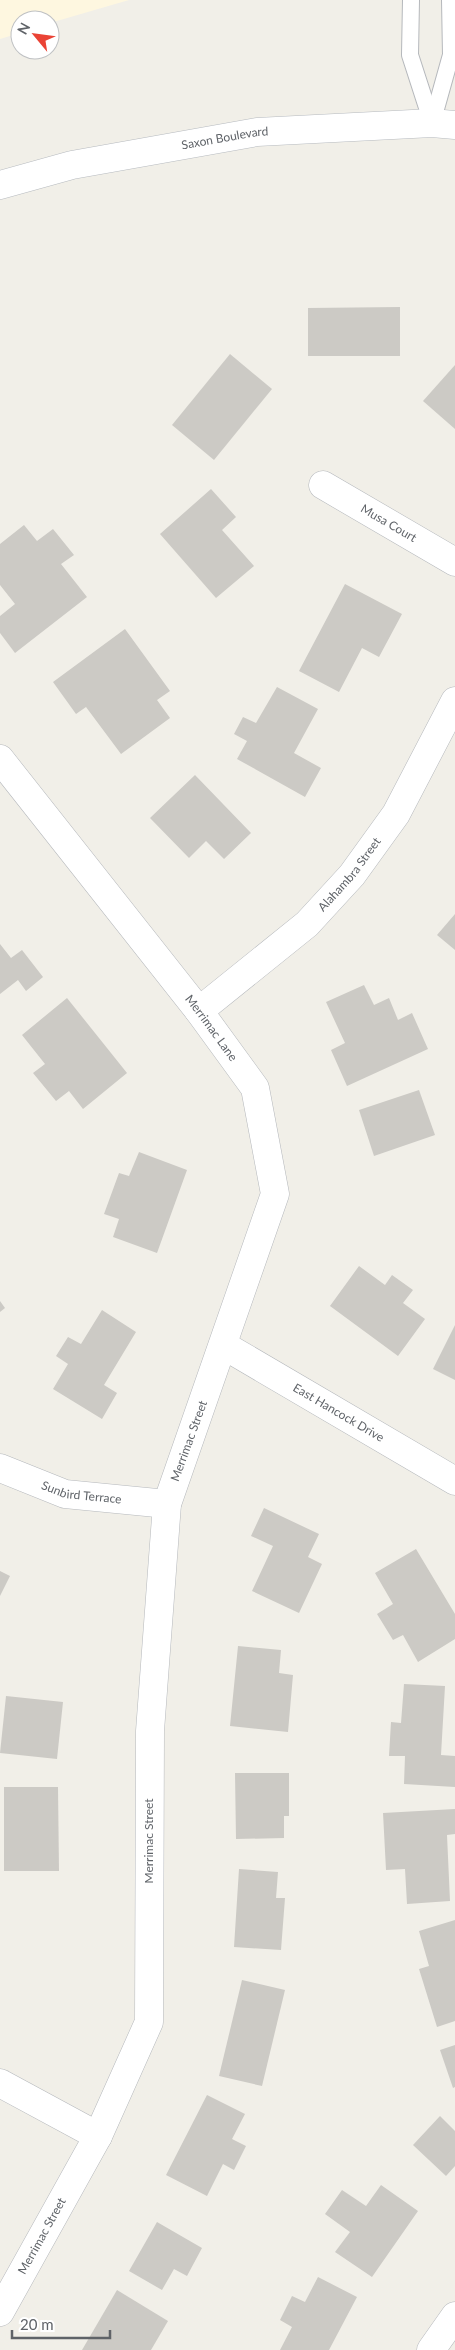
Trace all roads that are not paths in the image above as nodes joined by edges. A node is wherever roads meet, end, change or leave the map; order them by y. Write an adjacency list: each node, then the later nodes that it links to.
1 (411, 0): 3 (lane)
2 (450, 0): 3 (lane)
3 (444, 124): 4 (street, Saxon Boulevard)
4 (0, 185)
5 (323, 484): 6 (street, Musa Court)
6 (455, 562)
7 (455, 700): 9 (street, Alahambra Street)
8 (0, 759): 9 (street, Merrimac Lane)
9 (199, 1011): 10 (street, Merrimac Lane)
10 (223, 1345): 12 (street, East Hancock Drive); 13 (street, Merrimac Street)
11 (0, 1468): 13 (street, Sunbird Terrace)
12 (455, 1480)
13 (166, 1504): 15 (street, Merrimac Street)
14 (0, 2083): 15 (street)
15 (98, 2136): 16 (street, Merrimac Street)
16 (0, 2312)
17 (455, 2316): 18 (street)
18 (431, 2350)

